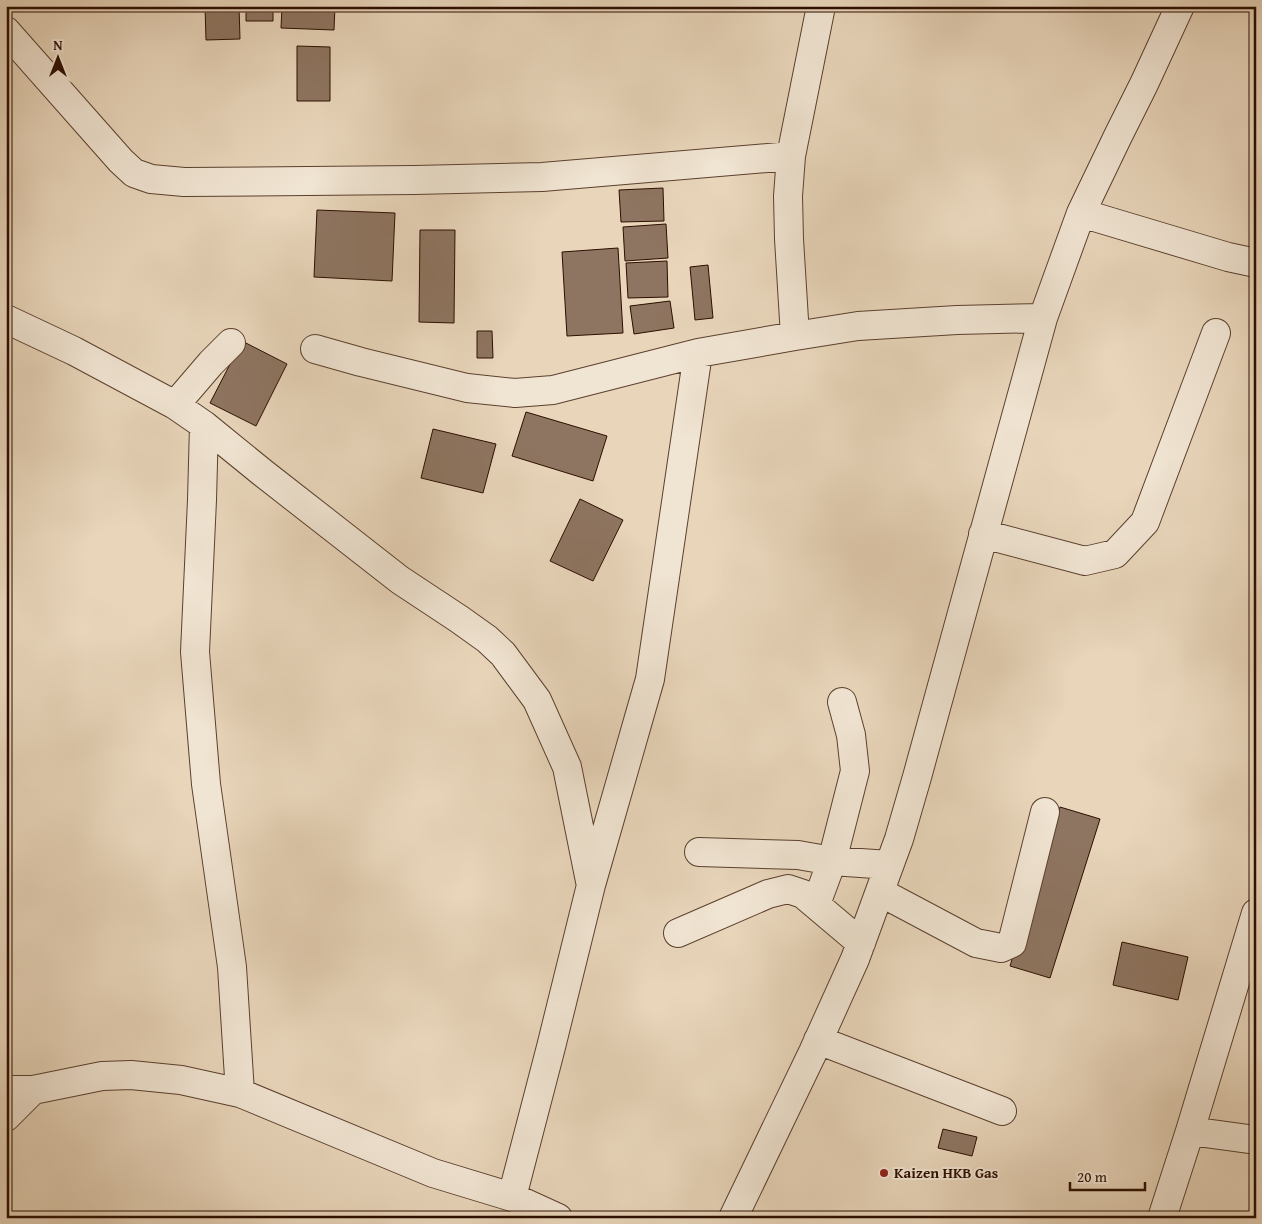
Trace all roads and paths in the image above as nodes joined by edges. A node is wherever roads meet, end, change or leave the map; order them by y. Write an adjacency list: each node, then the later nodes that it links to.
1 (821, 6): 4 (street)
2 (1180, 6): 5 (street)
3 (6, 31): 4 (street)
4 (791, 156): 10 (street)
5 (1081, 213): 6 (street); 7 (street)
6 (1256, 264)
7 (1043, 318): 10 (street); 16 (street)
8 (6, 319): 14 (street)
9 (1216, 333): 16 (street)
10 (795, 336): 13 (street)
11 (231, 343): 14 (street)
12 (315, 349): 13 (street)
13 (698, 353): 22 (street)
14 (175, 405): 15 (street)
15 (204, 425): 22 (street); 31 (street)
16 (983, 534): 21 (street)
17 (842, 702): 20 (street)
18 (1045, 812): 23 (street)
19 (699, 852): 20 (street)
20 (832, 861): 21 (street); 24 (street)
21 (890, 865): 23 (street)
22 (591, 886): 36 (street)
23 (880, 892): 27 (street)
24 (816, 904): 26 (street); 27 (street)
25 (1256, 913): 34 (street)
26 (678, 933)
27 (861, 942): 28 (street)
28 (818, 1040): 32 (street); 38 (street)
29 (6, 1090): 30 (street)
30 (33, 1090): 31 (street); 33 (street)
31 (240, 1093): 36 (street)
32 (1002, 1111)
33 (6, 1117)
34 (1190, 1131): 35 (street); 39 (street)
35 (1256, 1140)
36 (512, 1197): 37 (street)
37 (558, 1218)
38 (733, 1218)
39 (1162, 1218)

